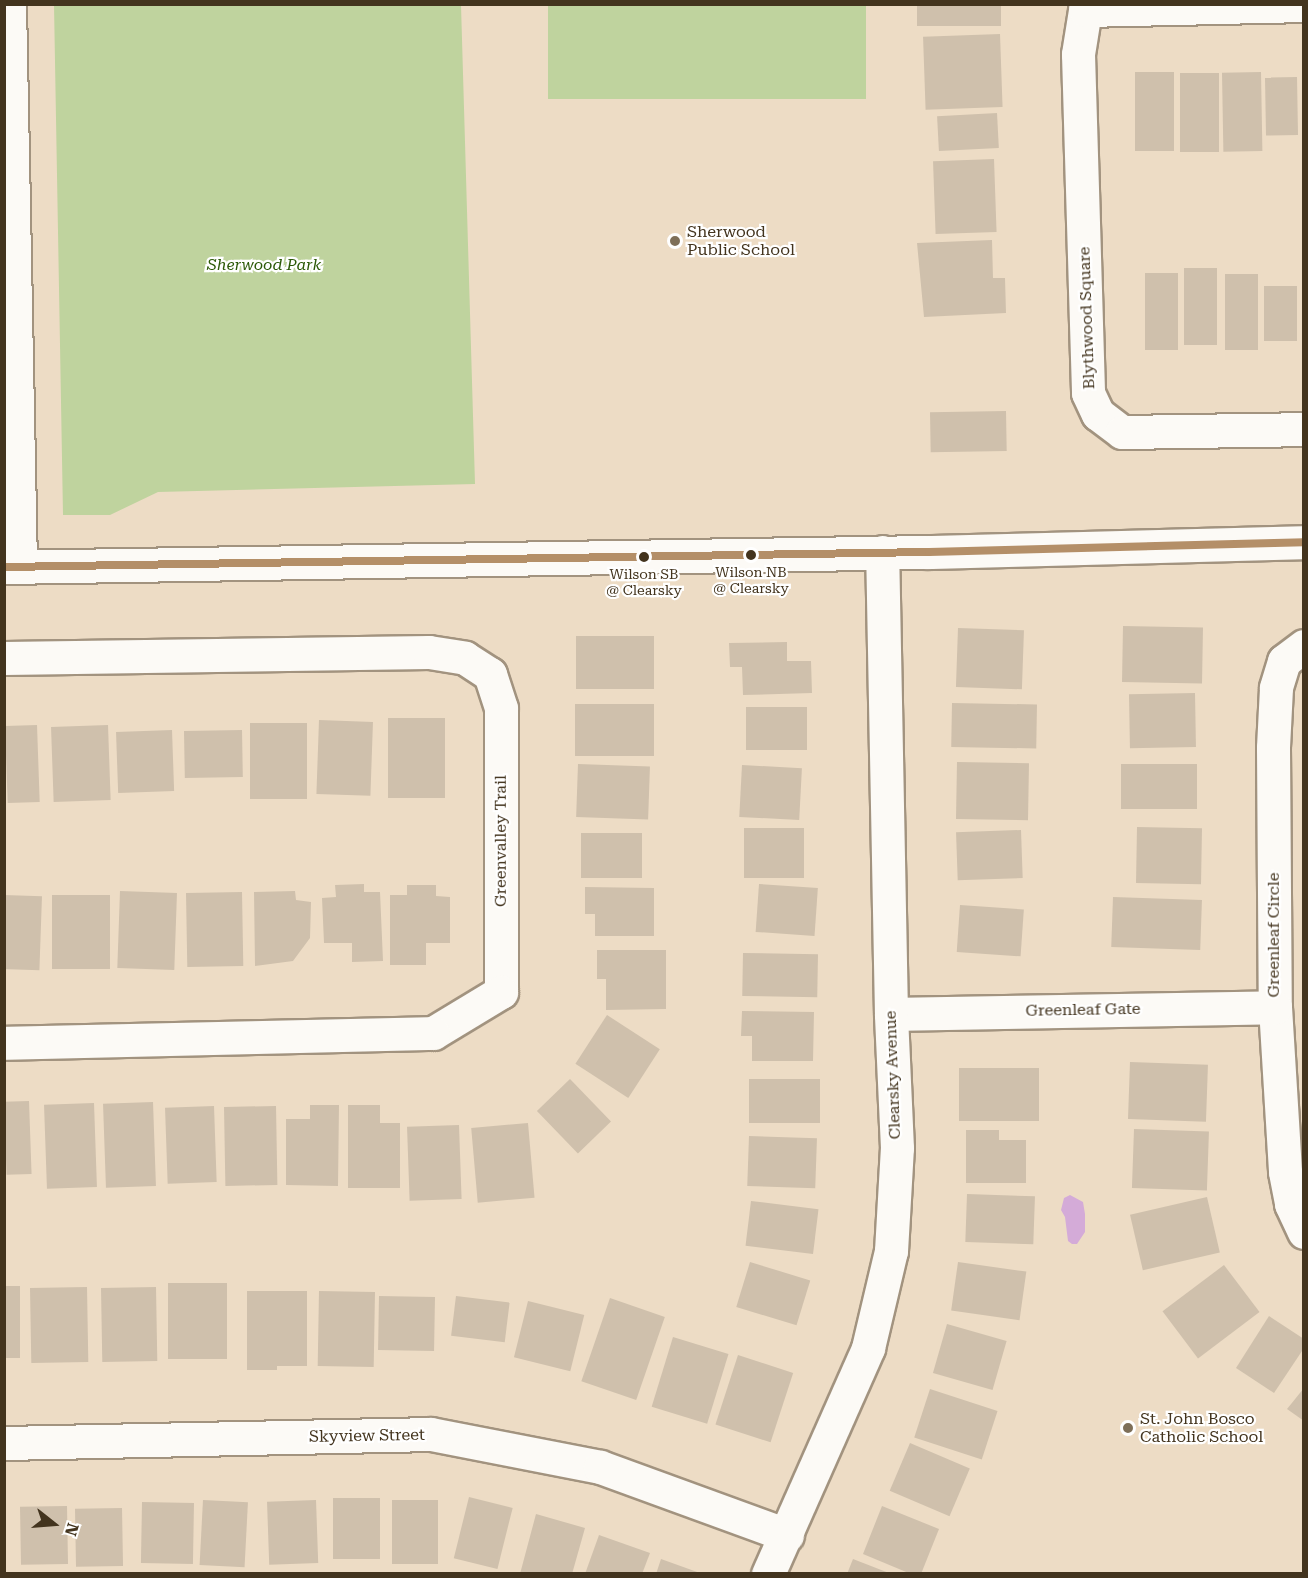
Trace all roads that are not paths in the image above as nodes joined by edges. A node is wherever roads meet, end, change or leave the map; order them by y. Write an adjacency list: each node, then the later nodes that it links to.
1 (9, 4): 7 (street)
2 (1304, 5): 3 (street, Blythwood Square)
3 (1085, 7): 4 (street, Blythwood Square)
4 (1304, 429)
5 (1304, 542): 6 (street)
6 (882, 552): 7 (street); 11 (street, Clearsky Avenue)
7 (13, 567)
8 (1304, 646): 10 (street, Greenleaf Circle)
9 (4, 658): 12 (street, Greenvalley Trail)
10 (1275, 1007): 11 (street, Greenleaf Gate); 13 (street, Greenleaf Circle)
11 (891, 1014): 15 (street, Clearsky Avenue)
12 (4, 1043)
13 (1304, 1232)
14 (4, 1443): 15 (street, Skyview Street)
15 (787, 1534): 16 (street, Clearsky Avenue)
16 (768, 1574)

